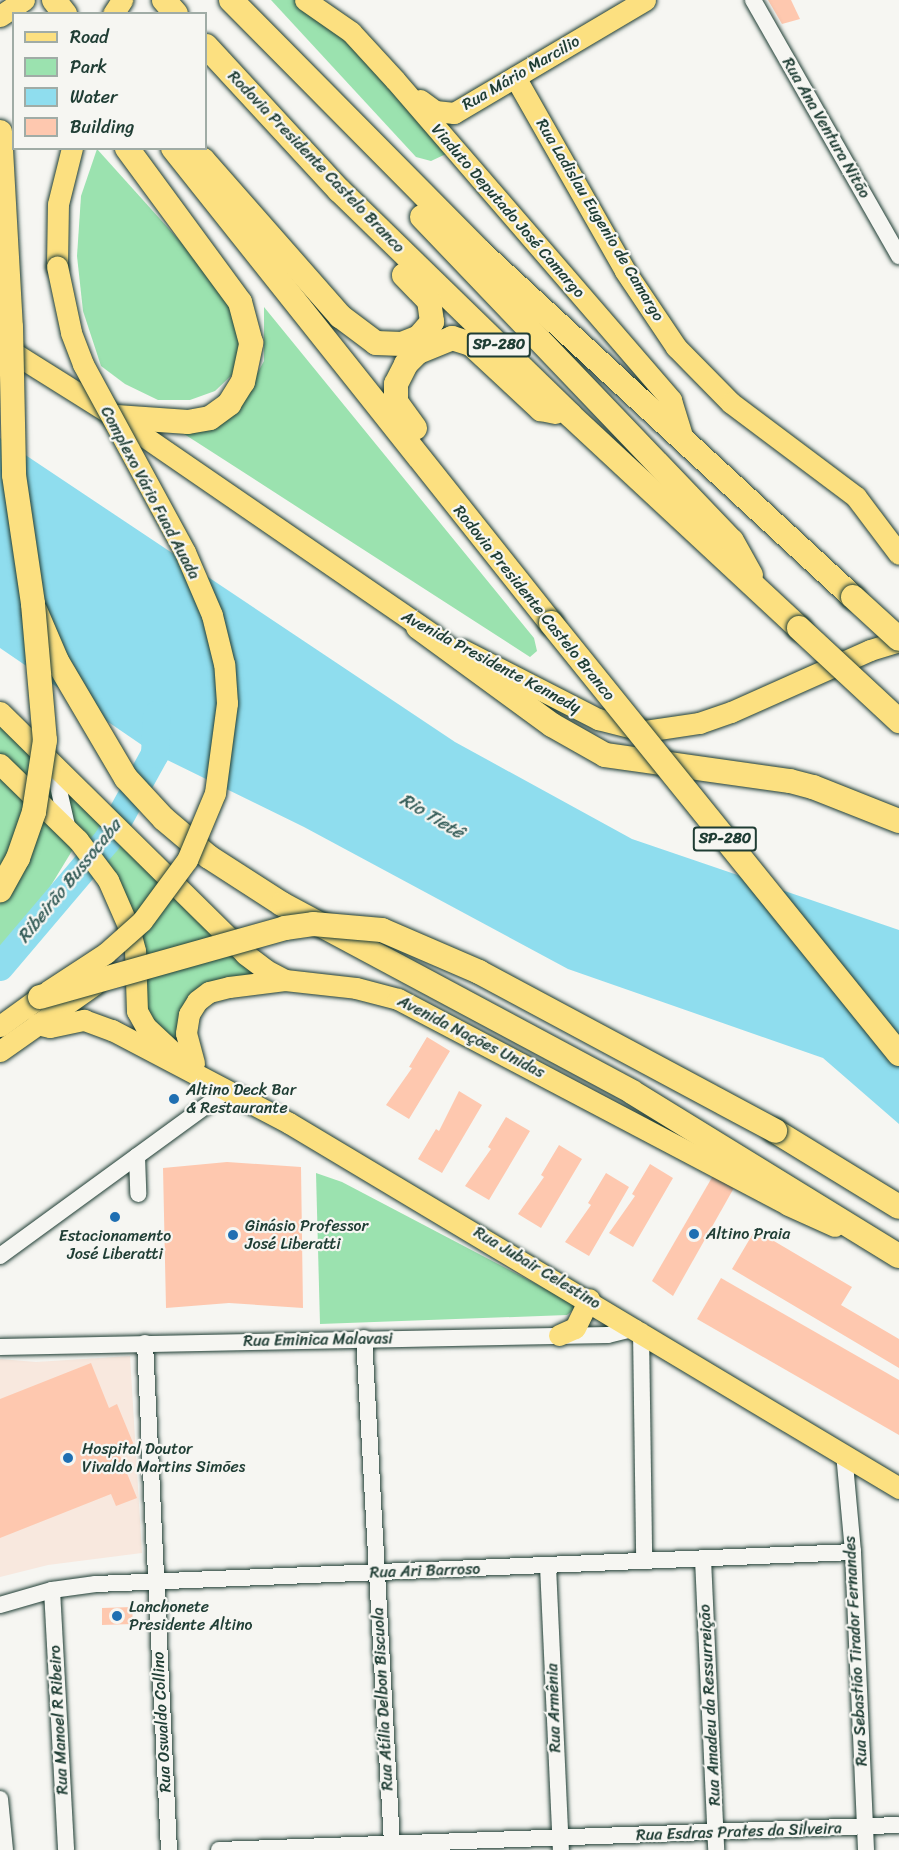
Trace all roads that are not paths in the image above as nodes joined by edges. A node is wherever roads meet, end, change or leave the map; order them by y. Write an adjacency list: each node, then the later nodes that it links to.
1 (22, 0): 11 (main road, bridge)
2 (54, 0): 9 (highway)
3 (165, 0): 10 (highway, bridge)
4 (305, 0): 28 (main road, Viaduto Deputado José Camargo)
5 (329, 0): 13 (main road, Rua Mário Marcilio)
6 (645, 0): 13 (main road, Rua Mário Marcilio)
7 (753, 0): 24 (street, Rua Ana Ventura Nitão)
8 (234, 3): 14 (highway)
9 (63, 12)
10 (174, 12)
11 (0, 16)
12 (208, 49): 22 (highway, Rodovia Presidente Castelo Branco / SP-280)
13 (516, 76): 30 (main road, Rua Ladislau Eugenio de Camargo)
14 (355, 129): 28 (highway); 31 (highway)
15 (0, 132): 23 (highway, bridge)
16 (13, 150): 21 (main road)
17 (72, 150): 45 (main road, Complexo Vário Fuad Auada, bridge)
18 (128, 150): 27 (highway)
19 (175, 150): 29 (highway, Rodovia Presidente Castelo Branco / SP-280)
20 (182, 150): 22 (highway)
21 (0, 167)
22 (340, 191): 26 (highway, Rodovia Presidente Castelo Branco / SP-280)
23 (3, 217): 32 (highway, bridge)
24 (899, 256)
25 (0, 344): 27 (main road, Avenida Presidente Kennedy)
26 (570, 415): 29 (highway); 31 (highway, Rodovia Presidente Castelo Branco / SP-280)
27 (116, 417): 34 (main road, Avenida Presidente Kennedy)
28 (684, 442): 35 (highway, bridge)
29 (446, 494): 49 (highway, Rodovia Presidente Castelo Branco / SP-280, bridge)
30 (899, 554)
31 (761, 593): 37 (highway, Rodovia Presidente Castelo Branco / SP-280, bridge)
32 (33, 604): 42 (highway, bridge); 55 (highway, bridge)
33 (899, 623): 35 (street)
34 (418, 627): 35 (main road, Avenida Presidente Kennedy); 40 (highway)
35 (892, 642)
36 (0, 712): 38 (main road, Avenida Nações Unidas)
37 (899, 721)
38 (53, 763): 41 (street); 44 (main road, Avenida Nações Unidas)
39 (0, 764): 41 (main road)
40 (899, 821)
41 (73, 835): 43 (main road)
42 (0, 890)
43 (135, 951): 46 (main road); 50 (main road)
44 (285, 980): 50 (main road); 55 (main road, Avenida Nações Unidas)
45 (40, 997): 47 (main road, Complexo Vário Fuad Auada); 54 (highway, bridge)
46 (37, 1024): 48 (main road); 51 (main road, Rua Jubair Celestino)
47 (0, 1026)
48 (0, 1052)
49 (899, 1054)
50 (194, 1063): 51 (main road)
51 (225, 1092): 52 (street); 58 (main road, Rua Jubair Celestino)
52 (137, 1156): 53 (street); 56 (street)
53 (138, 1194)
54 (899, 1207)
55 (858, 1233): 57 (highway, Avenida Nações Unidas)
56 (0, 1256)
57 (899, 1256)
58 (589, 1299): 59 (main road, Rua Jubair Celestino); 60 (main road)
59 (638, 1329): 60 (street, Rua Eminica Malavasi); 64 (main road, Rua Jubair Celestino); 68 (street)
60 (559, 1335): 61 (street, Rua Eminica Malavasi)
61 (364, 1338): 62 (street, Rua Eminica Malavasi); 71 (street, Rua Atília Delbon Biscuola)
62 (145, 1343): 63 (street, Rua Eminica Malavasi); 72 (street, Rua Oswaldo Collino)
63 (0, 1347)
64 (844, 1453): 65 (main road, Rua Jubair Celestino); 66 (main road, Rua Jubair Celestino); 67 (street, Rua Sebastião Tirador Fernandes)
65 (899, 1474)
66 (899, 1488)
67 (853, 1552): 69 (street, Rua Ari Barroso); 77 (street, Rua Sebastião Tirador Fernandes)
68 (644, 1559): 69 (street, Rua Ari Barroso); 70 (street, Rua Ari Barroso)
69 (703, 1559): 78 (street, Rua Amadeu da Ressurreição)
70 (548, 1566): 71 (street, Rua Ari Barroso); 80 (street, Rua Armênia)
71 (376, 1573): 72 (street, Rua Ari Barroso); 79 (street, Rua Atília Delbon Biscuola)
72 (154, 1583): 73 (street, Rua Ari Barroso); 83 (street, Rua Oswaldo Collino)
73 (52, 1590): 74 (street, Rua Ari Barroso); 82 (street, Rua Manoel R Ribeiro)
74 (0, 1605)
75 (0, 1798): 81 (street)
76 (899, 1825): 77 (street, Rua Esdras Prates da Silveira)
77 (864, 1827): 78 (street, Rua Esdras Prates da Silveira); 86 (street, Rua Sebastião Tirador Fernandes)
78 (715, 1832): 80 (street, Rua Esdras Prates da Silveira); 85 (street, Rua Amadeu da Ressurreição)
79 (392, 1844): 80 (street, Rua Esdras Prates da Silveira); 84 (street, Rua Esdras Prates da Silveira)
80 (560, 1844)
81 (5, 1850)
82 (66, 1850)
83 (169, 1850)
84 (219, 1850)
85 (716, 1850)
86 (866, 1850)

